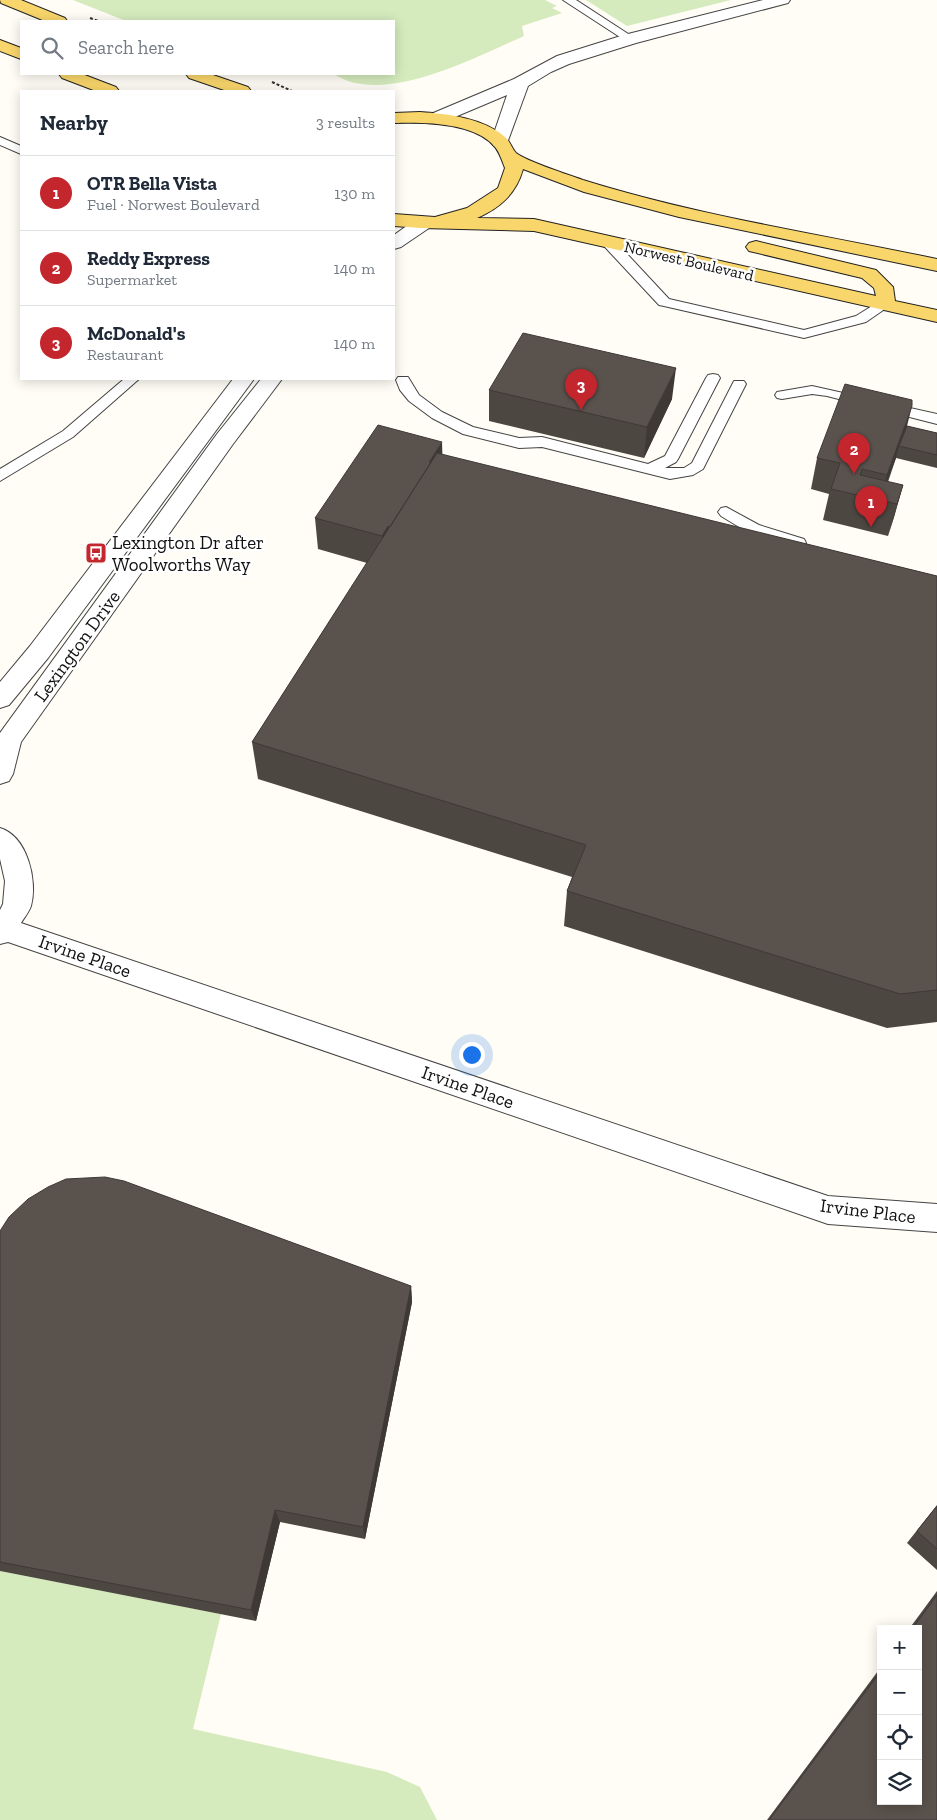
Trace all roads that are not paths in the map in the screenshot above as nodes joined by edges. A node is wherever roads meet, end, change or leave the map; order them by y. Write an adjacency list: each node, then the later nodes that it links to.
1 (7, 0): 4 (main road)
2 (568, 0): 5 (lane)
3 (782, 0): 5 (street)
4 (57, 20)
5 (630, 39): 10 (street)
6 (0, 45): 7 (main road)
7 (20, 54)
8 (70, 75): 11 (main road)
9 (198, 75): 12 (main road)
10 (520, 83): 14 (street); 16 (street)
11 (108, 90)
12 (239, 90)
13 (395, 118): 14 (main road)
14 (438, 118): 16 (main road)
15 (0, 141): 17 (lane)
16 (503, 148): 18 (main road); 20 (main road)
17 (20, 150)
18 (692, 215): 23 (main road); 24 (main road)
19 (395, 220): 20 (main road, Norwest Boulevard)
20 (431, 223): 21 (street); 22 (main road, Norwest Boulevard)
21 (395, 242)
22 (609, 243): 24 (main road, Norwest Boulevard); 24 (lane)
23 (937, 265)
24 (885, 304): 25 (main road, Norwest Boulevard)
25 (937, 316)
26 (713, 378): 34 (lane)
27 (131, 380): 35 (lane)
28 (243, 380): 38 (street, Lexington Drive)
29 (271, 380): 39 (street, Lexington Drive)
30 (403, 380): 34 (lane)
31 (739, 384): 34 (lane)
32 (782, 395): 33 (lane)
33 (937, 419)
34 (649, 469)
35 (0, 476)
36 (726, 512): 37 (lane)
37 (815, 548)
38 (0, 699)
39 (0, 774)
40 (0, 838): 41 (street)
41 (2, 931): 42 (street, Irvine Place)
42 (937, 1218)

